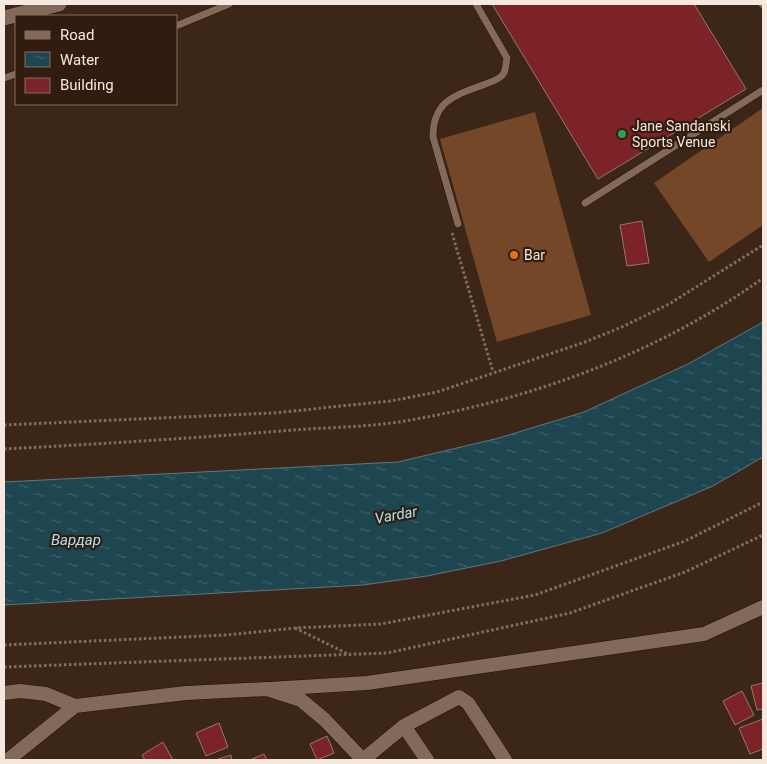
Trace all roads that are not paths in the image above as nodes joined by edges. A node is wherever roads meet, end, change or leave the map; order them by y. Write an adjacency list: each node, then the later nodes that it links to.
1 (59, 4): 4 (street)
2 (229, 4): 5 (lane)
3 (476, 4): 8 (lane)
4 (16, 15)
5 (178, 25)
6 (763, 90): 7 (lane)
7 (585, 203)
8 (458, 224)
9 (763, 607): 10 (street)
10 (269, 689): 12 (street); 15 (street)
11 (4, 693): 12 (street)
12 (76, 706): 14 (street)
13 (404, 726): 15 (street); 16 (street); 17 (street)
14 (8, 760)
15 (363, 760)
16 (427, 760)
17 (505, 760)

